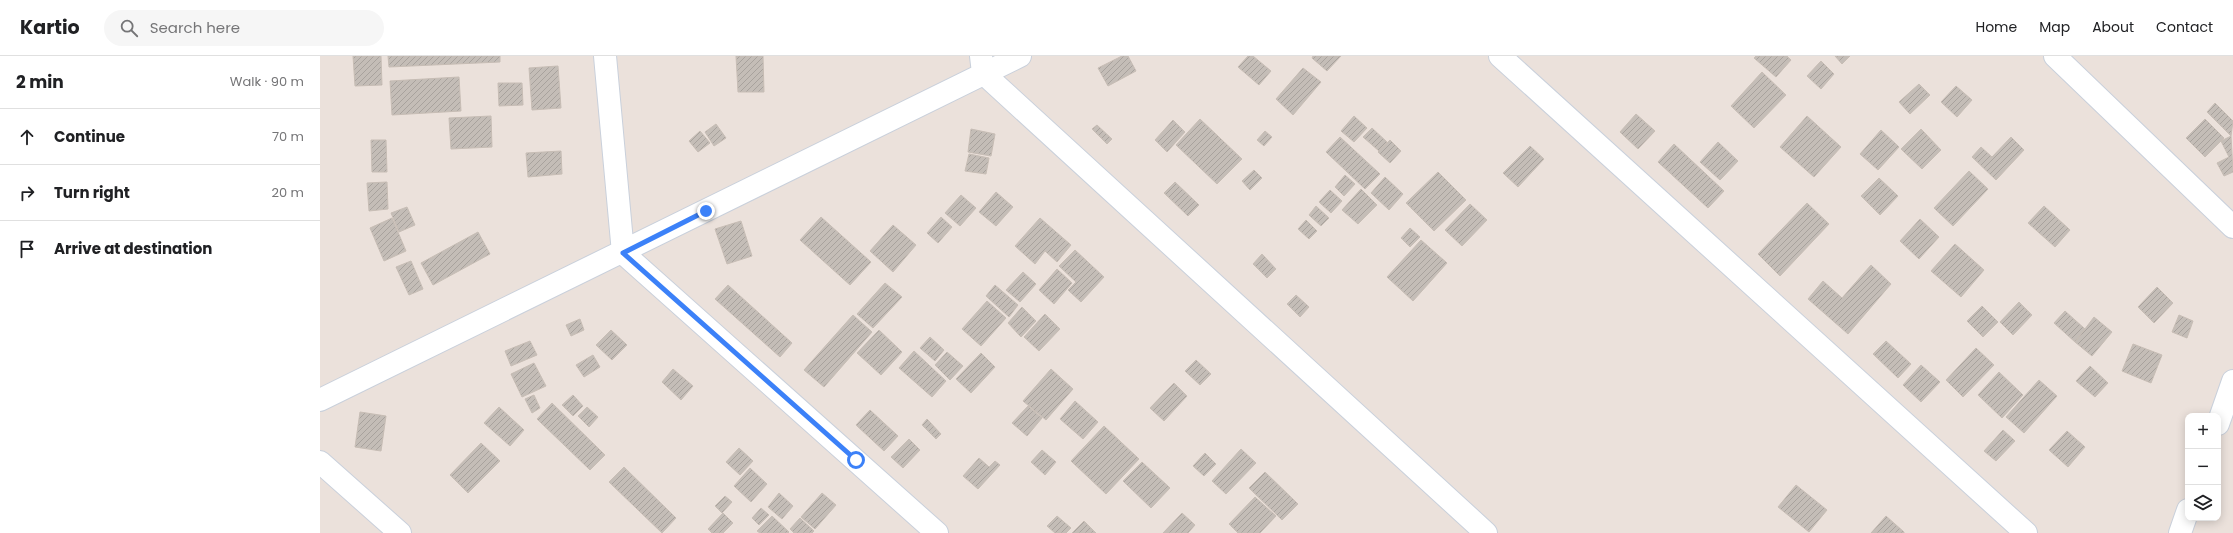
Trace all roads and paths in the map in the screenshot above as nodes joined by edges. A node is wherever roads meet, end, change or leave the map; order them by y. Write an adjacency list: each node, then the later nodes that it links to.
1 (606, 56): 7 (street)
2 (1020, 56): 5 (street)
3 (1500, 56): 16 (street)
4 (2055, 56): 6 (street)
5 (982, 65): 7 (street); 13 (street)
6 (2233, 227)
7 (623, 253): 9 (street); 15 (street)
8 (2233, 381): 10 (street)
9 (320, 400)
10 (2221, 415)
11 (320, 462): 14 (street)
12 (2185, 519): 17 (street)
13 (1479, 531)
14 (400, 533)
15 (937, 533)
16 (2026, 533)
17 (2180, 533)

